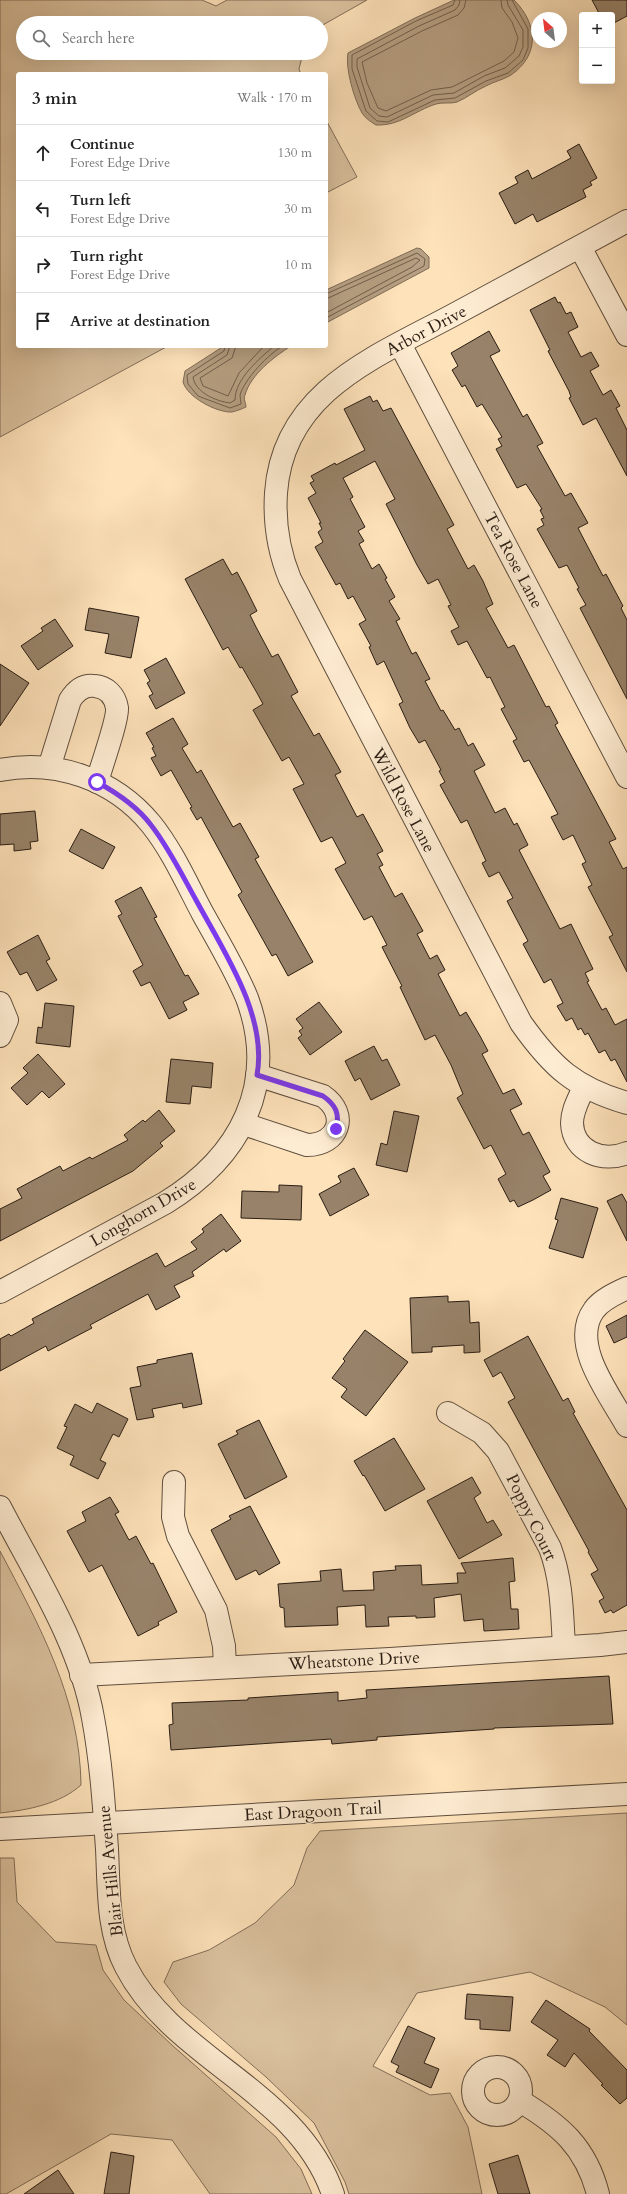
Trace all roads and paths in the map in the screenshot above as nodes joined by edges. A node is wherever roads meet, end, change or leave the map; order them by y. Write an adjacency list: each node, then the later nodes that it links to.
1 (627, 222): 2 (street, Arbor Drive)
2 (580, 247): 3 (street); 4 (street, Arbor Drive)
3 (627, 335)
4 (400, 344): 5 (street, Arbor Drive); 8 (street, Tea Rose Lane)
5 (277, 487): 13 (street, Wild Rose Lane)
6 (49, 768): 7 (street, Longhorn Drive); 9 (street, Longhorn Drive); 9 (street)
7 (0, 770)
8 (627, 777)
9 (97, 782): 12 (street, Longhorn Drive)
10 (0, 1003): 11 (street)
11 (0, 1036)
12 (257, 1075): 15 (street, Longhorn Drive); 15 (street)
13 (584, 1087): 14 (street, Wild Rose Lane); 16 (street)
14 (627, 1103)
15 (244, 1124): 18 (street, Longhorn Drive)
16 (627, 1153)
17 (627, 1288): 20 (street)
18 (0, 1292)
19 (448, 1413): 24 (street, Poppy Court)
20 (627, 1426)
21 (174, 1482): 25 (street)
22 (0, 1506): 26 (street, Blair Hills Avenue)
23 (627, 1642): 24 (street, Wheatstone Drive)
24 (564, 1647): 25 (street, Wheatstone Drive)
25 (224, 1667): 26 (street, Wheatstone Drive)
26 (81, 1675): 28 (street, Blair Hills Avenue)
27 (627, 1794): 28 (street, East Dragoon Trail)
28 (105, 1823): 29 (street, East Dragoon Trail); 31 (street, Blair Hills Avenue)
29 (0, 1829)
30 (520, 2101): 32 (street)
31 (333, 2194)
32 (598, 2194)

